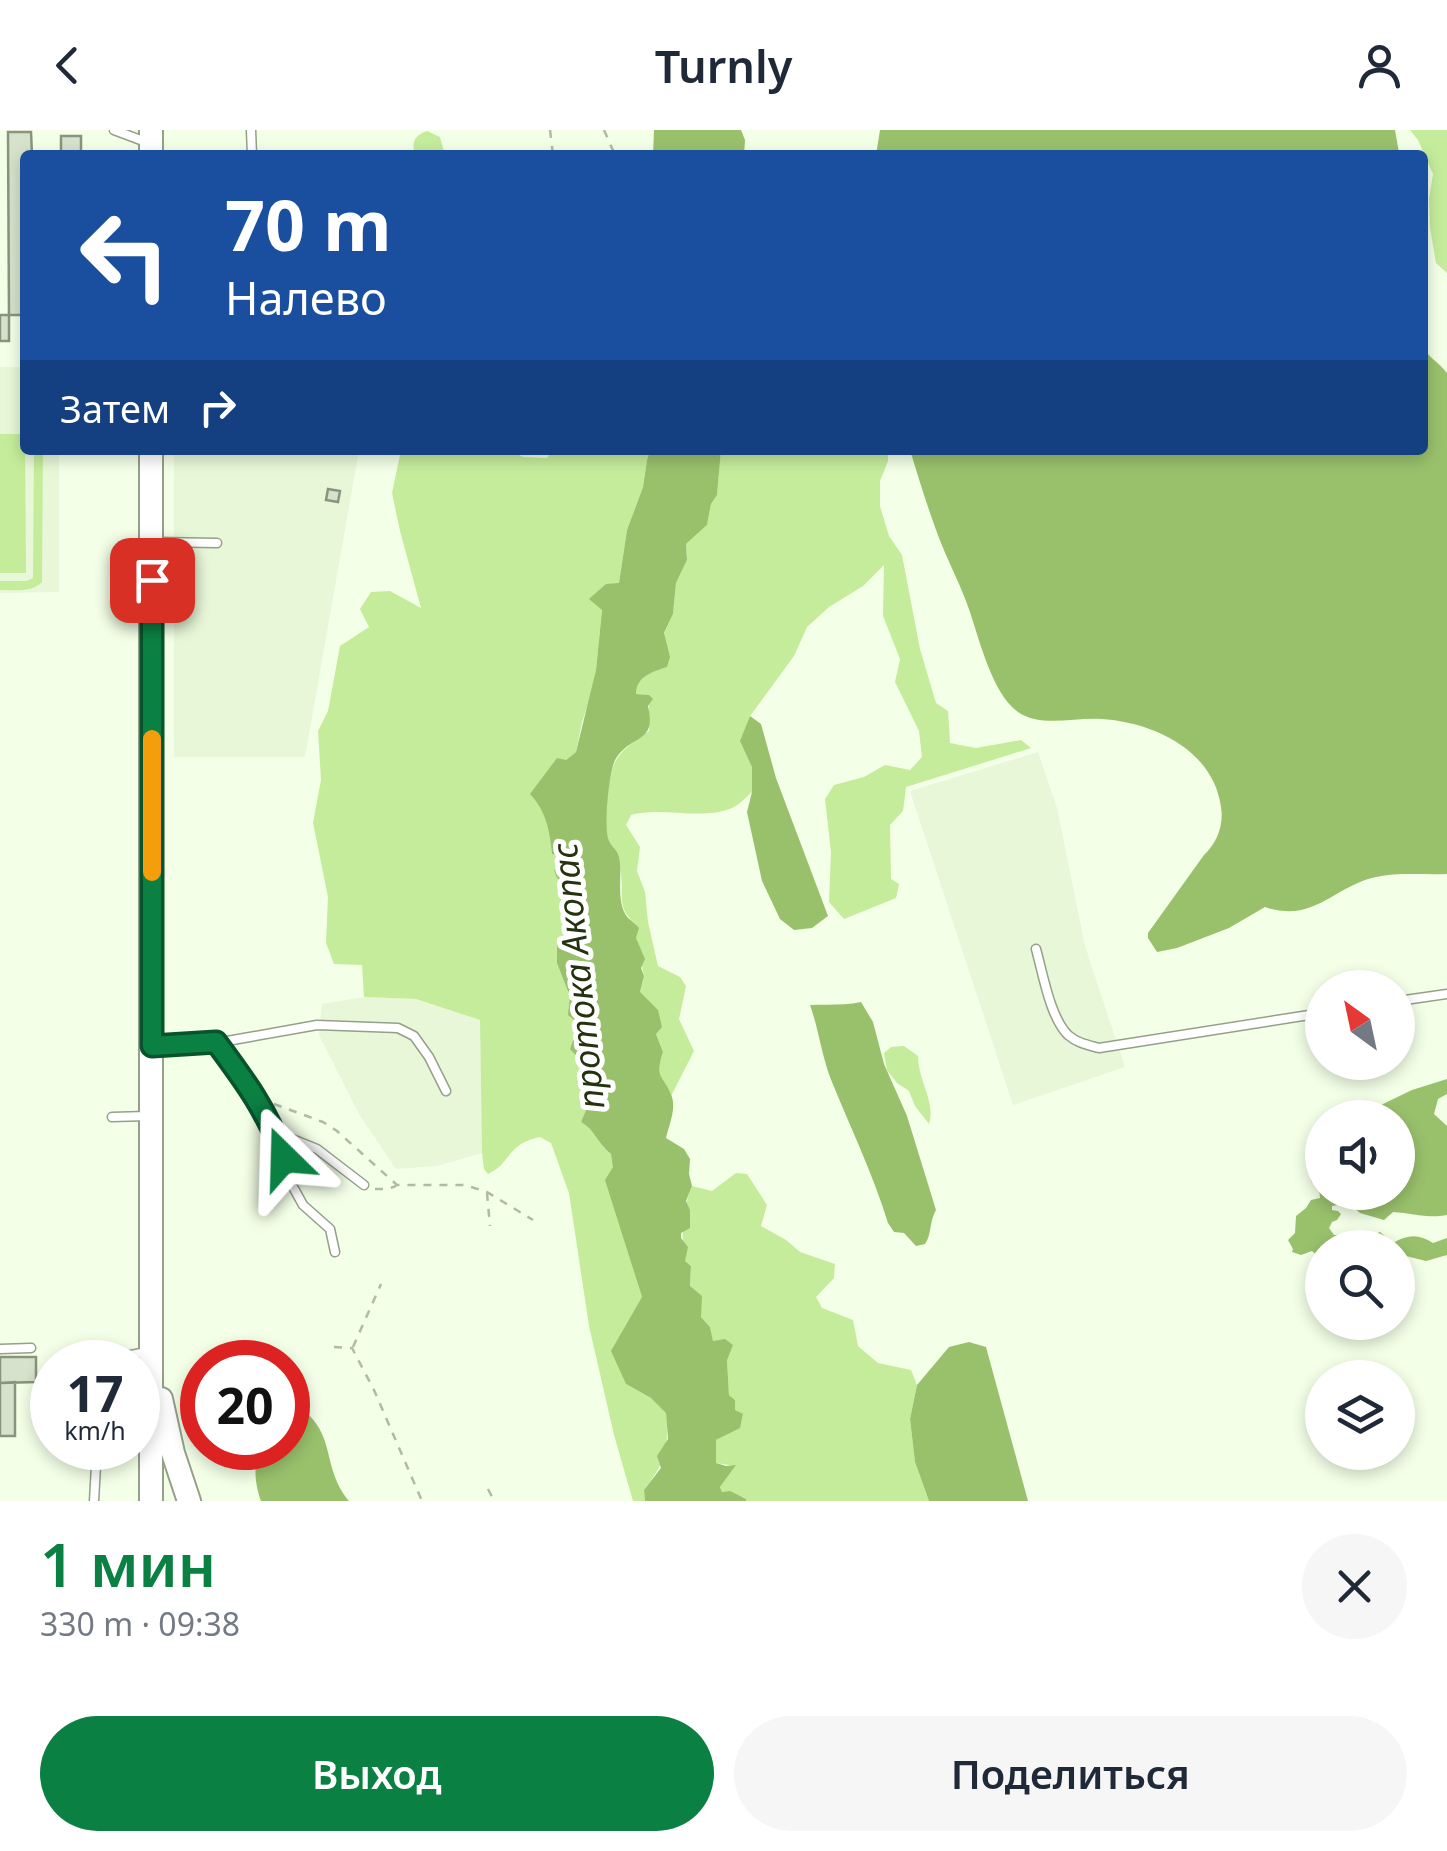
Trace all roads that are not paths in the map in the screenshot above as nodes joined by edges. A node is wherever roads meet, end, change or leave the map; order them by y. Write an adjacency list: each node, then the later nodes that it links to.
1 (114, 130): 2 (lane)
2 (151, 143)
3 (150, 455): 4 (main road)
4 (152, 542): 5 (lane); 11 (main road)
5 (217, 543)
6 (1036, 949): 9 (lane)
7 (1447, 994): 8 (lane)
8 (1415, 999)
9 (1305, 1016)
10 (216, 1042): 11 (lane); 12 (lane); 15 (lane)
11 (152, 1046): 13 (main road)
12 (446, 1091)
13 (152, 1116): 14 (lane); 18 (main road)
14 (112, 1117)
15 (275, 1132): 16 (lane); 17 (lane)
16 (364, 1185)
17 (335, 1252)
18 (152, 1340)
19 (0, 1348): 20 (lane)
20 (30, 1348)
21 (160, 1388): 26 (main road)
22 (96, 1470): 24 (lane)
23 (151, 1470): 25 (main road)
24 (94, 1501)
25 (151, 1501)
26 (189, 1501)

